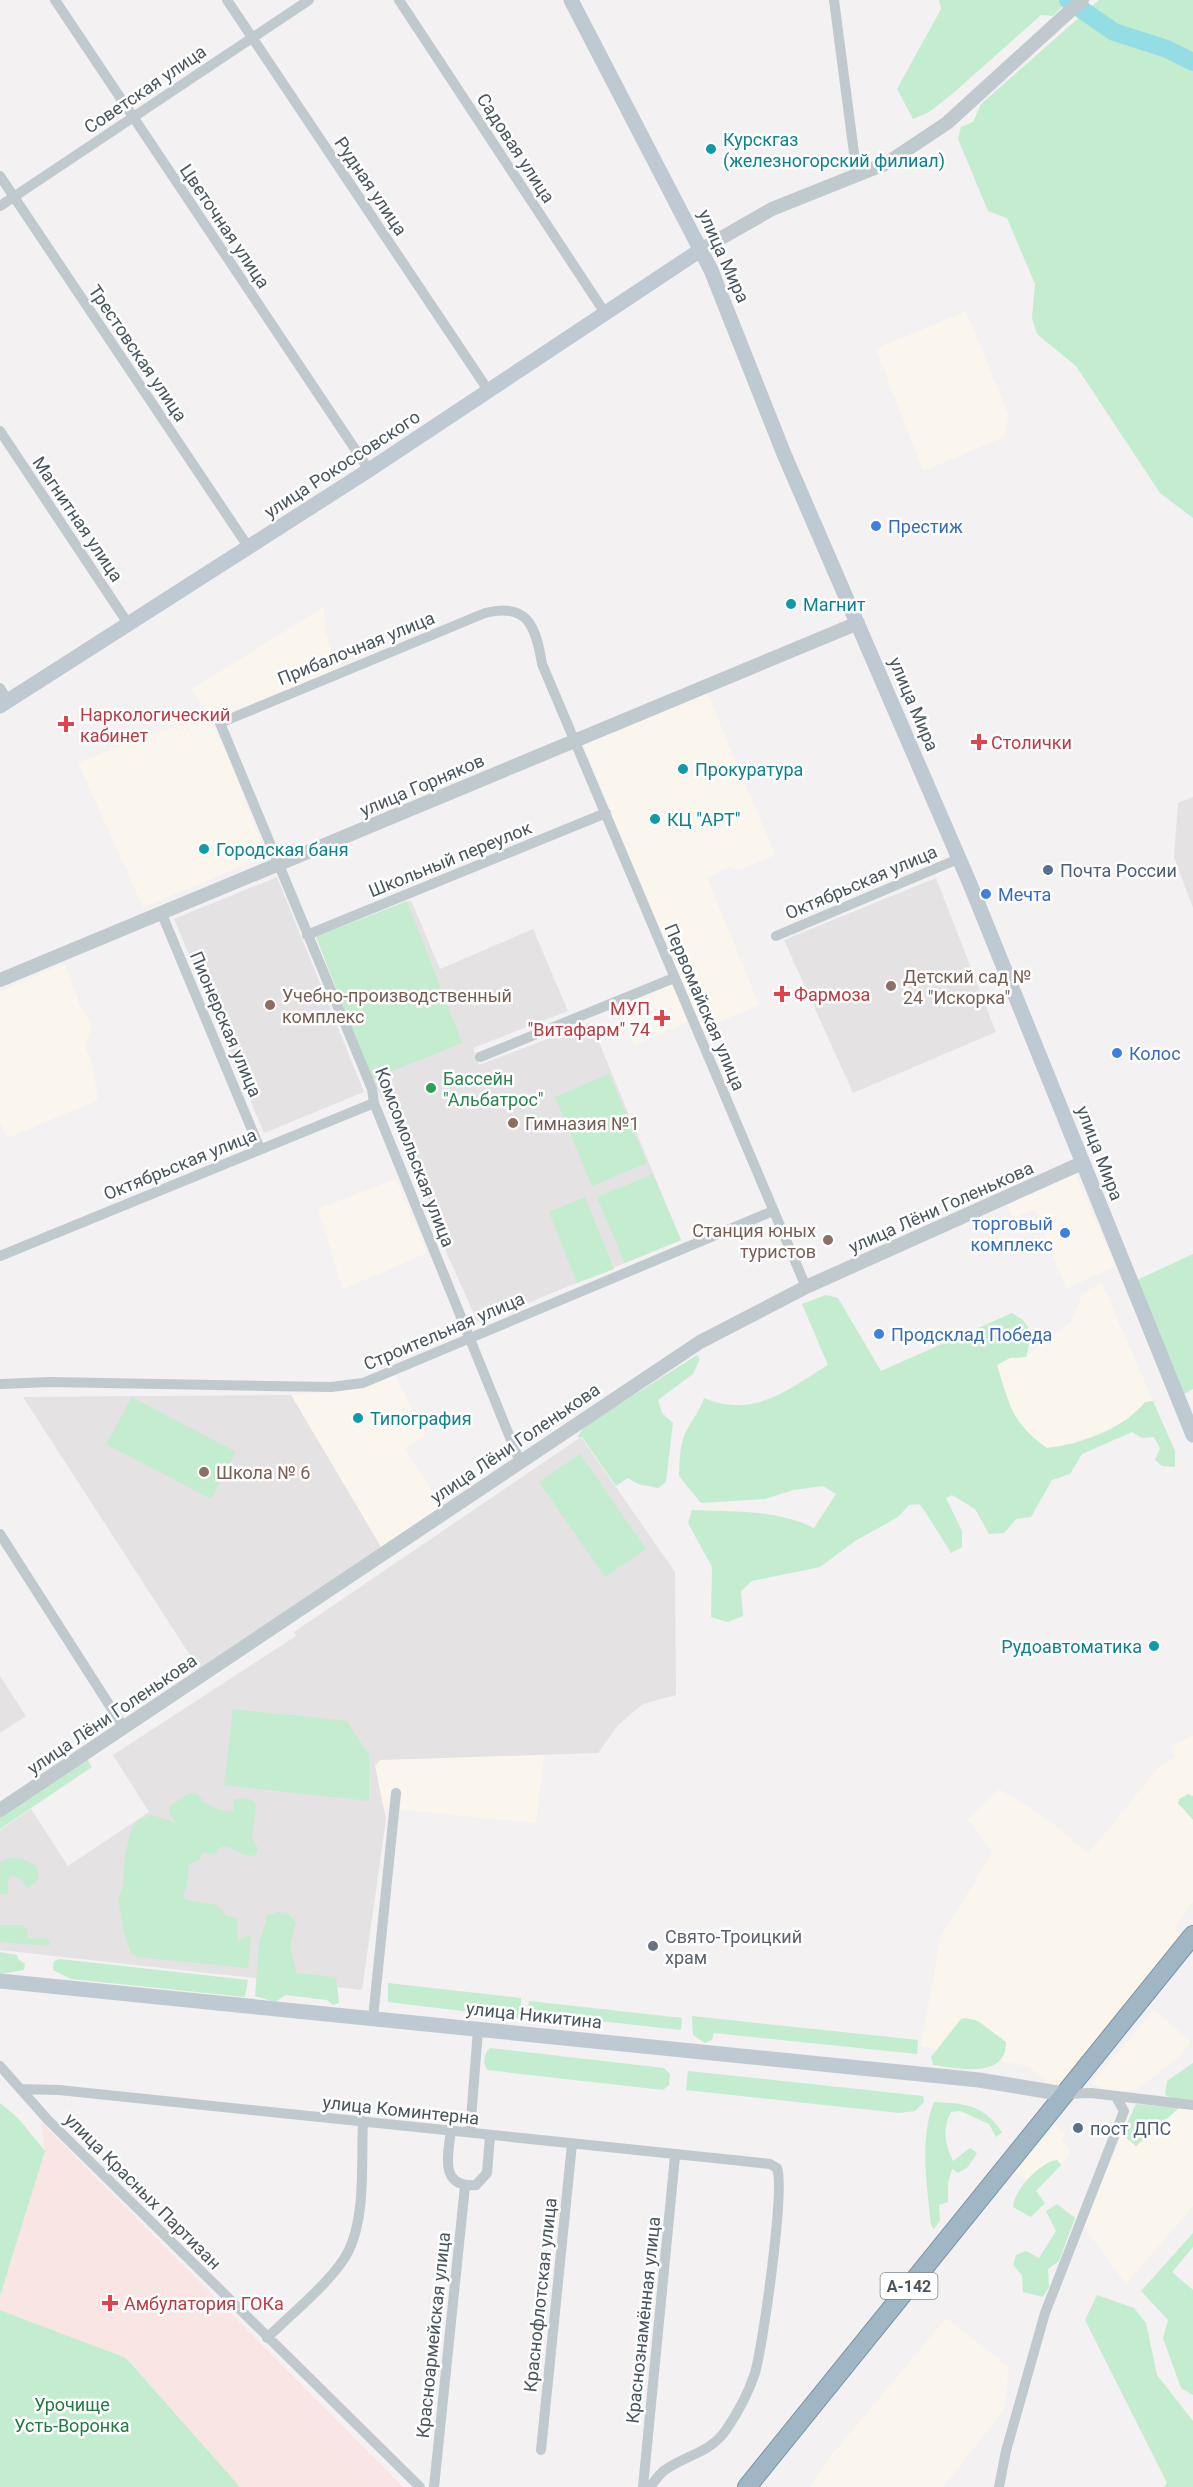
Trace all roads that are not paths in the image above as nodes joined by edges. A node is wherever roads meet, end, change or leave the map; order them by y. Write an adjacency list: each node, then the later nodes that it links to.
1 (55, 0): 9 (street, Цветочная улица)
2 (227, 0): 8 (street, Рудная улица)
3 (309, 0): 8 (street, Советская улица)
4 (399, 0): 15 (street, Садовая улица)
5 (571, 0): 14 (main road, улица Мира)
6 (834, 0): 11 (street)
7 (1082, 0): 11 (street)
8 (252, 38): 9 (street, Советская улица); 16 (street, Рудная улица)
9 (132, 116): 12 (street, Советская улица); 18 (street, Цветочная улица)
10 (0, 176): 12 (street, Трестовская улица)
11 (857, 176): 14 (street)
12 (14, 197): 13 (street, Советская улица); 19 (street, Трестовская улица)
13 (0, 206)
14 (702, 249): 15 (main road, улица Рокоссовского); 20 (main road, улица Мира)
15 (605, 313): 16 (main road, улица Рокоссовского)
16 (488, 390): 18 (main road, улица Рокоссовского)
17 (0, 431): 21 (street, Магнитная улица)
18 (369, 470): 19 (main road, улица Рокоссовского)
19 (249, 548): 21 (main road, улица Рокоссовского)
20 (858, 623): 23 (street, улица Горняков); 25 (main road, улица Мира)
21 (129, 625): 22 (main road, улица Рокоссовского)
22 (3, 699)
23 (574, 740): 24 (street, Первомайская улица); 26 (street, улица Горняков); 26 (street, Прибалочная улица)
24 (606, 813): 28 (street, Школьный переулок); 30 (street, Первомайская улица)
25 (958, 859): 29 (street, Октябрьская улица); 35 (main road, улица Мира)
26 (278, 865): 27 (street, улица Горняков); 28 (street, Комсомольская улица)
27 (161, 912): 31 (street, улица Горняков); 34 (street, Пионерская улица)
28 (307, 935): 33 (street, Комсомольская улица)
29 (776, 936)
30 (674, 978): 32 (street); 36 (street, Первомайская улица)
31 (0, 980)
32 (480, 1057)
33 (374, 1103): 34 (street, Октябрьская улица); 39 (street, Комсомольская улица)
34 (260, 1149): 37 (street, Октябрьская улица)
35 (1082, 1163): 38 (street, улица Лёни Голенькова); 41 (main road, улица Мира)
36 (773, 1211): 38 (street, Первомайская улица); 39 (street, Строительная улица)
37 (0, 1256)
38 (806, 1287): 42 (street, улица Лёни Голенькова)
39 (469, 1338): 40 (street, Строительная улица); 42 (street, Комсомольская улица)
40 (0, 1384)
41 (1193, 1435)
42 (520, 1462): 44 (street, улица Лёни Голенькова)
43 (0, 1534): 44 (street)
44 (124, 1728): 46 (street, улица Лёни Голенькова)
45 (396, 1793): 49 (street)
46 (0, 1810)
47 (1193, 1935): 53 (highway, А-142)
48 (0, 1981): 49 (main road, улица Никитина)
49 (373, 2018): 50 (main road, улица Никитина)
50 (478, 2030): 53 (main road, улица Никитина); 58 (street)
51 (0, 2066): 52 (street, улица Красных Партизан)
52 (21, 2089): 56 (street, улица Коминтерна); 63 (street, улица Красных Партизан)
53 (1064, 2094): 54 (street); 69 (highway, А-142)
54 (1116, 2097): 55 (street); 70 (street)
55 (1193, 2105)
56 (363, 2121): 57 (street, улица Коминтерна); 63 (street)
57 (451, 2130): 58 (street, улица Коминтерна); 62 (street)
58 (470, 2132): 59 (street, улица Коминтерна)
59 (490, 2136): 60 (street, улица Коминтерна); 62 (street)
60 (572, 2144): 61 (street, улица Коминтерна); 64 (street, Краснофлотская улица)
61 (675, 2156): 67 (street, Краснознамённая улица); 68 (street, улица Коминтерна)
62 (465, 2186): 66 (street, Красноармейская улица)
63 (267, 2338): 65 (street, улица Красных Партизан)
64 (541, 2450)
65 (420, 2487)
66 (434, 2487)
67 (643, 2487)
68 (650, 2487)
69 (747, 2487)
70 (999, 2487)

